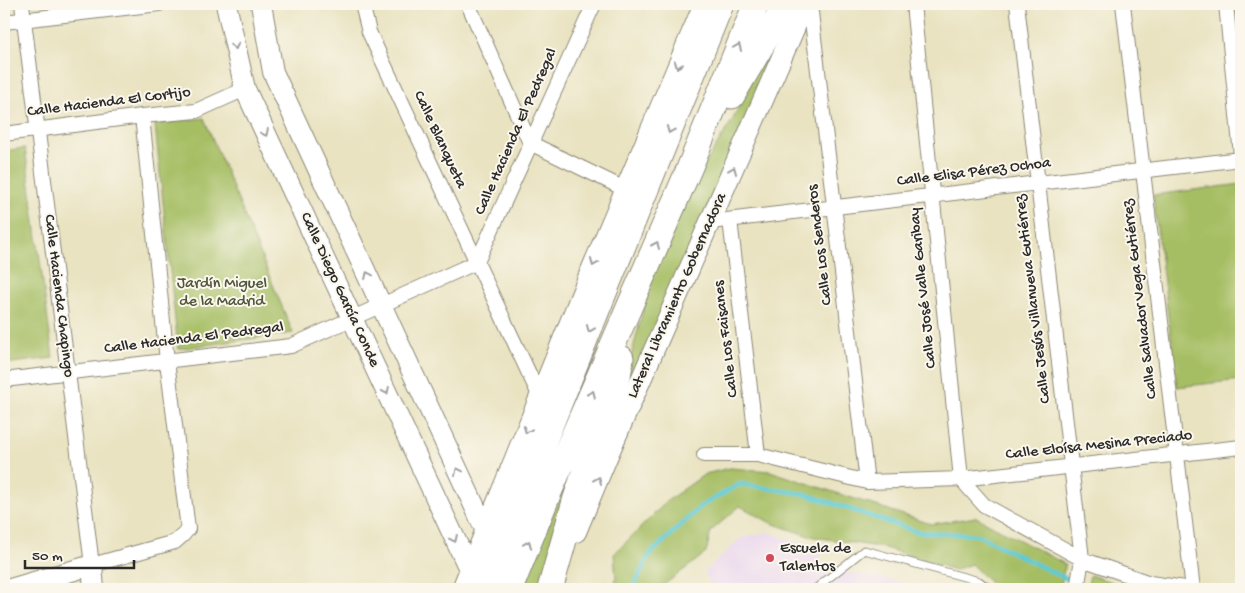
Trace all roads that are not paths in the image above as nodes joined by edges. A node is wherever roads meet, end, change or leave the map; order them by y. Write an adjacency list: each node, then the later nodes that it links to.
1 (22, 4): 18 (street, Calle Hacienda Chapingo)
2 (159, 4): 18 (street)
3 (226, 4): 20 (street, Calle Diego García Conde, one-way to 20)
4 (261, 4): 36 (street, Calle Diego García Conde, one-way to 4)
5 (362, 4): 34 (street, Calle Blanqueta)
6 (468, 4): 24 (street)
7 (594, 4): 24 (street, Calle Hacienda El Pedregal)
8 (704, 4): 30 (street, one-way to 30)
9 (721, 4): 30 (highway, one-way to 30)
10 (756, 4): 27 (highway, one-way to 10)
11 (786, 4): 27 (highway)
12 (805, 4): 33 (street, Lateral Libramiento Gobernadora, one-way to 12)
13 (810, 4): 32 (street, Calle Los Senderos)
14 (913, 4): 31 (street, Calle José Valle Garibay)
15 (1017, 4): 29 (street, Calle Jesús Villanueva Gutiérrez)
16 (1123, 4): 28 (street, Calle Salvador Vega Gutiérrez)
17 (1226, 4): 25 (street)
18 (24, 20): 19 (street); 22 (street, Calle Hacienda Chapingo)
19 (4, 22)
20 (245, 89): 21 (street, Calle Hacienda El Cortijo); 37 (street, Calle Diego García Conde, one-way to 37)
21 (142, 116): 22 (street, Calle Hacienda El Cortijo); 38 (street)
22 (38, 129): 23 (street, Calle Hacienda El Cortijo); 39 (street, Calle Hacienda Chapingo)
23 (4, 134)
24 (530, 142): 30 (street); 34 (street, Calle Hacienda El Pedregal)
25 (1241, 155)
26 (1241, 159): 28 (street, Calle Elisa Pérez Ochoa)
27 (689, 169): 35 (highway, one-way to 27)
28 (1143, 171): 29 (street, Calle Elisa Pérez Ochoa); 45 (street, Calle Salvador Vega Gutiérrez)
29 (1038, 183): 31 (street, Calle Elisa Pérez Ochoa); 46 (street, Calle Jesús Villanueva Gutiérrez)
30 (634, 194): 41 (street, one-way to 41); 52 (highway, one-way to 52)
31 (932, 196): 32 (street, Calle Elisa Pérez Ochoa); 47 (street, Calle José Valle Garibay)
32 (834, 207): 33 (street, Calle Elisa Pérez Ochoa); 48 (street, Calle Los Senderos)
33 (720, 221): 44 (street, Calle Los Faisanes); 56 (street, Lateral Libramiento Gobernadora, one-way to 33)
34 (477, 262): 36 (street, Calle Hacienda El Pedregal); 41 (street, Calle Blanqueta)
35 (634, 296): 55 (highway, one-way to 35); 56 (highway)
36 (381, 305): 37 (street, Calle Hacienda El Pedregal); 49 (street, Calle Diego García Conde, one-way to 36)
37 (352, 319): 38 (street, Calle Hacienda El Pedregal); 52 (street, Calle Diego García Conde, one-way to 52)
38 (167, 361): 39 (street, Calle Hacienda El Pedregal); 51 (street)
39 (68, 372): 40 (street, Calle Hacienda El Pedregal); 51 (street, Calle Hacienda Chapingo)
40 (4, 380)
41 (540, 397): 49 (street, one-way to 49)
42 (1241, 447): 45 (street, Calle Eloísa Mesina Preciado)
43 (704, 455): 44 (street, Calle Eloísa Mesina Preciado)
44 (758, 455): 48 (street, Calle Eloísa Mesina Preciado)
45 (1177, 455): 46 (street, Calle Eloísa Mesina Preciado); 60 (street, Calle Salvador Vega Gutiérrez)
46 (1071, 467): 47 (street, Calle Eloísa Mesina Preciado); 50 (street, Calle Jesús Villanueva Gutiérrez)
47 (961, 479): 48 (street, Calle Eloísa Mesina Preciado); 50 (street)
48 (867, 482)
49 (486, 531): 52 (street)
50 (1081, 564): 59 (street, Calle Jesús Villanueva Gutiérrez); 60 (street)
51 (92, 565): 53 (street); 54 (street, Calle Hacienda Chapingo)
52 (472, 583)
53 (10, 589)
54 (94, 589)
55 (510, 589)
56 (551, 589)
57 (815, 589): 58 (lane)
58 (990, 589)
59 (1077, 589)
60 (1192, 589)

